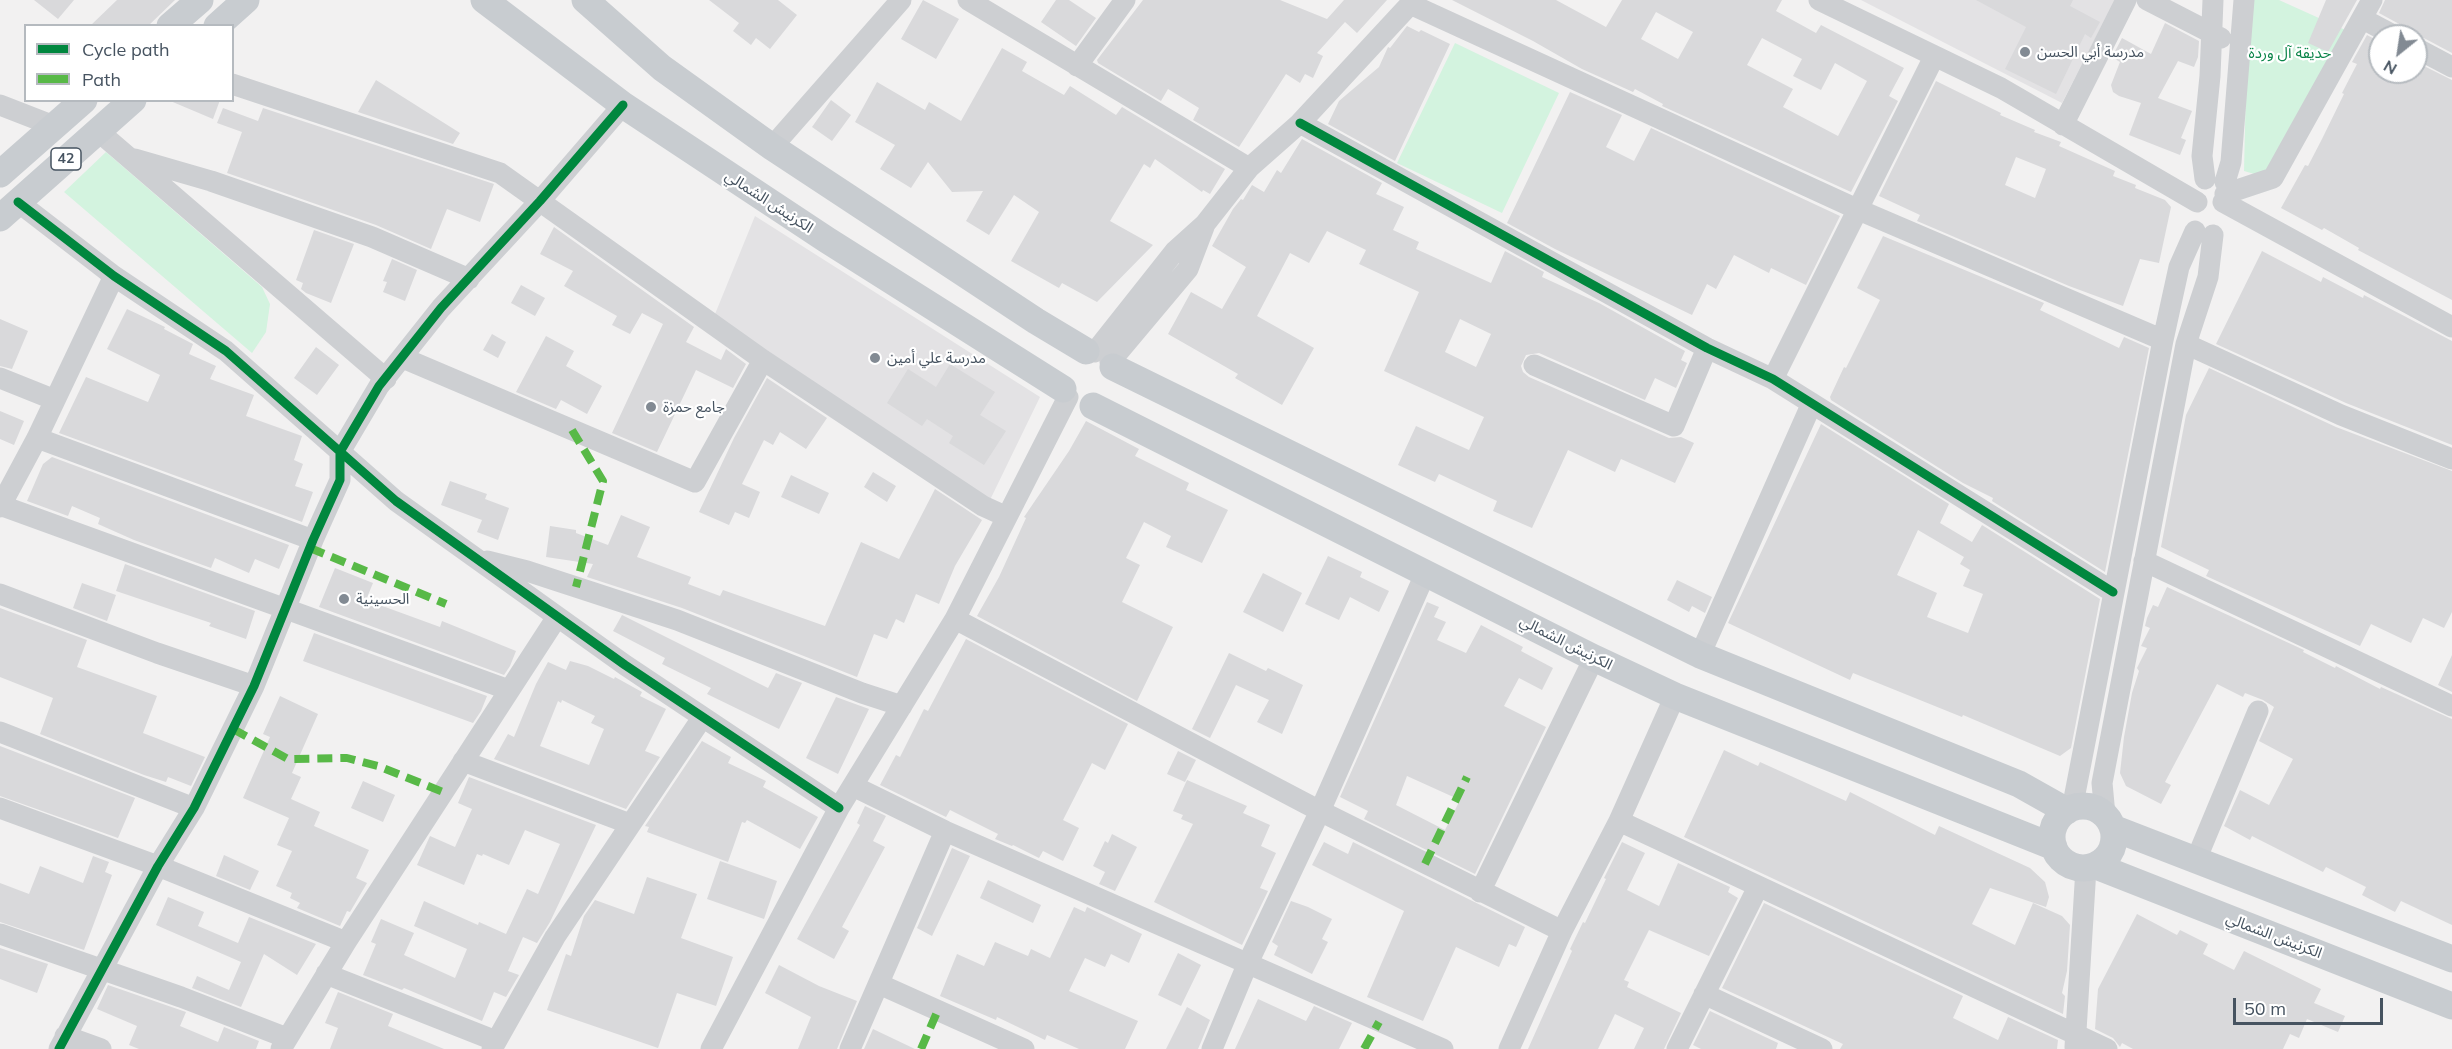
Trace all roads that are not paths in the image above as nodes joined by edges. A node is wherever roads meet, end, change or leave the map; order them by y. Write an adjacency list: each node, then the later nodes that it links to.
1 (200, 0): 15 (main road)
2 (246, 0): 16 (main road)
3 (484, 0): 28 (main road, الكرنيش الشمالي)
4 (585, 0): 33 (main road)
5 (902, 0): 33 (street)
6 (968, 0): 22 (street)
7 (1125, 0): 22 (street)
8 (1819, 0): 21 (street)
9 (2126, 0): 30 (street)
10 (2147, 0): 18 (street)
11 (2213, 0): 18 (street)
12 (2244, 0): 19 (street)
13 (1412, 2): 29 (street); 41 (street)
14 (2368, 10): 17 (street); 37 (street)
15 (172, 24)
16 (219, 24)
17 (2383, 24)
18 (2211, 34): 19 (street); 37 (street)
19 (2240, 46): 37 (street)
20 (2428, 54): 23 (street)
21 (1934, 57): 30 (street); 41 (street)
22 (1077, 66): 35 (street)
23 (2452, 67)
24 (234, 85): 38 (street)
25 (82, 102): 31 (main road, 42)
26 (131, 102): 32 (main road, 42)
27 (0, 105): 31 (street)
28 (623, 105): 38 (street); 56 (main road, الكرنيش الشمالي)
29 (1300, 123): 35 (street); 48 (street)
30 (2063, 124): 39 (street)
31 (54, 126): 36 (main road, 42)
32 (98, 131): 34 (street); 40 (main road, 42)
33 (772, 147): 50 (main road)
34 (128, 157): 44 (street); 54 (street)
35 (1249, 168): 50 (street)
36 (0, 174)
37 (2219, 189): 39 (street); 42 (street); 45 (street)
38 (540, 201): 44 (street); 51 (street)
39 (2197, 202): 42 (street)
40 (9, 210): 43 (street)
41 (1859, 210): 46 (street); 55 (street)
42 (2204, 233): 46 (street); 47 (street)
43 (114, 276): 57 (street); 60 (street)
44 (469, 279): 49 (street)
45 (2452, 327)
46 (2163, 340): 68 (street)
47 (2186, 344): 61 (street); 66 (street)
48 (1707, 348): 52 (street); 55 (street)
49 (404, 358): 51 (street); 54 (street)
50 (1101, 358): 56 (main road); 56 (main road); 73 (main road)
51 (764, 360): 63 (street)
52 (1534, 365)
53 (0, 378): 57 (street)
54 (386, 379): 60 (street)
55 (1773, 379): 58 (street)
56 (1075, 397): 63 (street); 67 (main road, الكرنيش الشمالي)
57 (54, 400): 59 (street)
58 (1812, 403): 68 (street); 73 (street)
59 (37, 438): 62 (street); 64 (street)
60 (340, 452): 64 (street); 65 (street)
61 (2452, 459)
62 (0, 505): 70 (street)
63 (1005, 516): 72 (street)
64 (313, 540): 70 (street)
65 (475, 558): 71 (street); 78 (street)
66 (2144, 561): 79 (street); 91 (street)
67 (1426, 572): 74 (main road, الكرنيش الشمالي); 89 (street)
68 (2113, 592): 88 (street)
69 (0, 594): 75 (street)
70 (285, 609): 75 (street); 76 (street)
71 (556, 617): 76 (street); 81 (street)
72 (955, 619): 78 (street); 89 (street)
73 (1700, 655): 88 (main road)
74 (1594, 658): 77 (main road, الكرنيش الشمالي); 99 (street)
75 (254, 686): 86 (street)
76 (509, 690): 83 (street)
77 (1675, 696): 90 (street); 94 (main road, الكرنيش الشمالي)
78 (902, 706): 84 (street)
79 (2452, 706)
80 (2258, 711): 95 (street)
81 (702, 718): 87 (street); 92 (street)
82 (0, 732): 86 (street)
83 (463, 761): 92 (street); 102 (street)
84 (853, 786): 87 (street); 93 (street)
85 (0, 808): 96 (street)
86 (194, 808): 96 (street)
87 (839, 808): 115 (street)
88 (2070, 810): 91 (main road); 94 (main road)
89 (1320, 811): 99 (street); 104 (street)
90 (1619, 822): 98 (street); 100 (street)
91 (2109, 822): 95 (main road); 97 (main road)
92 (630, 824): 113 (street)
93 (945, 831): 104 (street); 107 (street)
94 (2054, 847): 97 (main road, الكرنيش الشمالي)
95 (2196, 860): 103 (main road)
96 (158, 866): 102 (street); 105 (street)
97 (2091, 867): 109 (main road, الكرنيش الشمالي); 111 (street)
98 (1758, 886): 108 (street); 111 (street)
99 (1480, 892): 100 (street)
100 (1562, 931): 120 (street)
101 (0, 934): 105 (street)
102 (346, 942): 106 (street)
103 (2452, 959)
104 (1247, 965): 118 (street); 119 (street)
105 (101, 969): 110 (street); 112 (street)
106 (326, 975): 112 (street); 113 (street)
107 (879, 984): 116 (street); 117 (street)
108 (1704, 994): 121 (street); 122 (street)
109 (2452, 1006)
110 (62, 1042): 114 (street)
111 (2076, 1042): 123 (street)
112 (284, 1044)
113 (494, 1045)
114 (101, 1049)
115 (711, 1049)
116 (850, 1049)
117 (1024, 1049)
118 (1212, 1049)
119 (1443, 1049)
120 (1509, 1049)
121 (1677, 1049)
122 (1822, 1049)
123 (2108, 1049)

